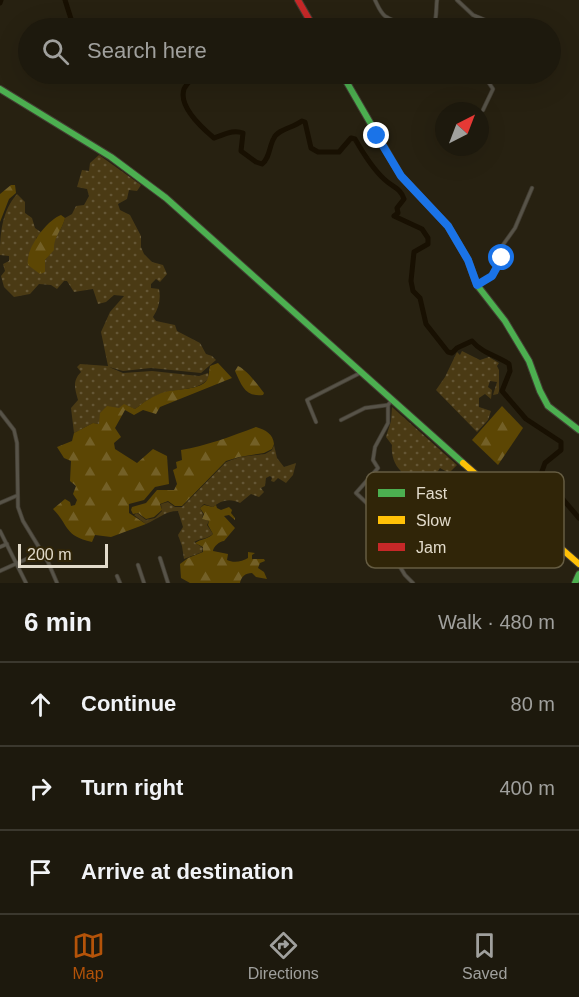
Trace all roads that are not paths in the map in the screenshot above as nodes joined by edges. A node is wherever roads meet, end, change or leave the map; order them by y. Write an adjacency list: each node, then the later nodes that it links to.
1 (306, 0): 5 (street)
2 (375, 0): 7 (street)
3 (437, 0): 8 (street)
4 (457, 0): 9 (street)
5 (299, 3): 6 (main road)
6 (308, 18)
7 (390, 18)
8 (435, 18)
9 (480, 18)
10 (348, 84): 15 (main road)
11 (490, 84): 13 (street)
12 (0, 89): 16 (main road)
13 (487, 102)
14 (532, 188): 15 (street)
15 (477, 285): 21 (main road)
16 (363, 372): 17 (main road); 20 (street)
17 (390, 402): 19 (street); 22 (street); 23 (main road)
18 (0, 411): 25 (street)
19 (341, 420)
20 (316, 422)
21 (579, 430)
22 (374, 472)
23 (472, 472)
24 (366, 482): 26 (street)
25 (16, 496): 27 (street); 32 (street)
26 (366, 502)
27 (0, 503)
28 (0, 531): 29 (street)
29 (7, 544): 30 (street); 34 (street)
30 (0, 547)
31 (564, 551): 35 (main road)
32 (43, 552): 34 (street); 42 (street)
33 (160, 558): 45 (street)
34 (16, 564): 38 (street); 41 (street)
35 (579, 564)
36 (138, 565): 44 (street)
37 (401, 568): 46 (street)
38 (0, 570)
39 (579, 574): 47 (main road)
40 (117, 576): 43 (street)
41 (26, 583)
42 (57, 583)
43 (120, 583)
44 (144, 583)
45 (168, 583)
46 (413, 583)
47 (575, 583)

